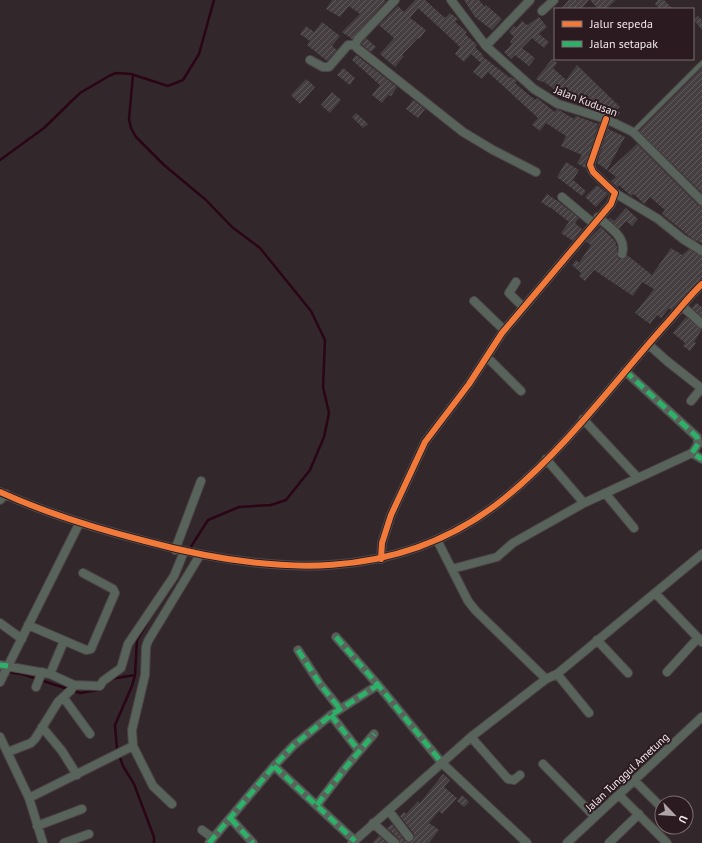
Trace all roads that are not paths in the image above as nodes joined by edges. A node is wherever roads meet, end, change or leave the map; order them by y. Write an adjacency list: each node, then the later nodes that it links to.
1 (395, 0): 6 (street)
2 (451, 0): 7 (street, Jalan Kudusan)
3 (530, 0): 7 (street)
4 (554, 0): 5 (street)
5 (542, 11)
6 (355, 44): 8 (street); 12 (street)
7 (486, 46): 10 (street, Jalan Kudusan)
8 (310, 60)
9 (702, 63): 11 (lane)
10 (606, 119): 11 (street, Jalan Kudusan); 13 (street)
11 (633, 132): 15 (street, Jalan Kudusan)
12 (536, 172)
13 (615, 193): 16 (street); 17 (street)
14 (562, 197): 16 (street)
15 (702, 200)
16 (595, 220): 18 (street); 23 (street)
17 (702, 251)
18 (622, 254)
19 (516, 282): 23 (street)
20 (702, 285): 22 (street)
21 (474, 301): 25 (street)
22 (682, 306): 24 (street); 26 (street)
23 (523, 308): 25 (street)
24 (702, 324)
25 (504, 330): 27 (street)
26 (648, 344): 28 (street); 30 (street)
27 (487, 357): 29 (street); 46 (street)
28 (624, 371): 31 (street); 32 (street)
29 (521, 391)
30 (690, 401)
31 (583, 419): 33 (street); 35 (street)
32 (692, 453): 34 (street); 35 (street)
33 (546, 459): 39 (street); 42 (street)
34 (702, 460)
35 (638, 478): 37 (street)
36 (200, 481): 43 (street)
37 (605, 493): 39 (street); 41 (street)
38 (2, 496): 40 (street)
39 (584, 503): 47 (street)
40 (79, 524): 43 (street); 51 (street)
41 (634, 528)
42 (437, 540): 46 (street); 47 (street)
43 (175, 550): 44 (street)
44 (191, 553): 46 (street); 65 (street); 76 (street)
45 (702, 554): 49 (street)
46 (381, 559)
47 (452, 569): 63 (street)
48 (83, 573): 56 (street)
49 (654, 593): 54 (street); 55 (street)
50 (0, 623): 53 (street)
51 (28, 625): 53 (street); 56 (street)
52 (336, 637): 64 (street)
53 (22, 639): 58 (street)
54 (597, 640): 59 (street); 61 (street)
55 (700, 640): 60 (street)
56 (64, 641): 62 (street)
57 (298, 650): 67 (street)
58 (4, 671): 62 (street)
59 (628, 672)
60 (667, 672)
61 (556, 674): 63 (street); 68 (street)
62 (41, 678): 65 (street)
63 (546, 679): 75 (street)
64 (378, 685): 67 (street); 79 (street)
65 (73, 687): 66 (street)
66 (63, 697): 71 (street); 72 (street)
67 (340, 709): 69 (street)
68 (589, 713)
69 (331, 715): 77 (street); 81 (street)
70 (702, 717): 84 (street, Jalan Tunggul Ametung)
71 (42, 727): 78 (street); 82 (street)
72 (90, 734)
73 (374, 734): 77 (street)
74 (0, 736): 78 (street)
75 (471, 737): 79 (street); 83 (street)
76 (133, 746): 82 (street); 88 (street)
77 (359, 751): 89 (street)
78 (8, 752): 86 (street)
79 (442, 763): 91 (street); 106 (street)
80 (543, 764): 93 (street)
81 (274, 766): 89 (street); 94 (street)
82 (77, 775): 86 (street)
83 (520, 775)
84 (635, 781): 85 (street, Jalan Tunggul Ametung); 87 (street)
85 (620, 795): 92 (street); 93 (street, Jalan Tunggul Ametung)
86 (29, 798): 96 (street)
87 (654, 800)
88 (172, 804)
89 (317, 805): 101 (street)
90 (82, 809): 96 (street)
91 (388, 811): 95 (street); 99 (street)
92 (639, 814): 108 (street); 109 (street)
93 (595, 817): 107 (street, Jalan Tunggul Ametung)
94 (231, 819): 100 (street); 104 (street)
95 (373, 823): 101 (street); 105 (street)
96 (37, 826): 102 (street)
97 (202, 830): 100 (street)
98 (89, 834): 103 (street)
99 (409, 837)
100 (211, 841)
101 (353, 842)
102 (42, 843)
103 (64, 843)
104 (253, 843)
105 (395, 843)
106 (527, 843)
107 (567, 843)
108 (609, 843)
109 (667, 843)

